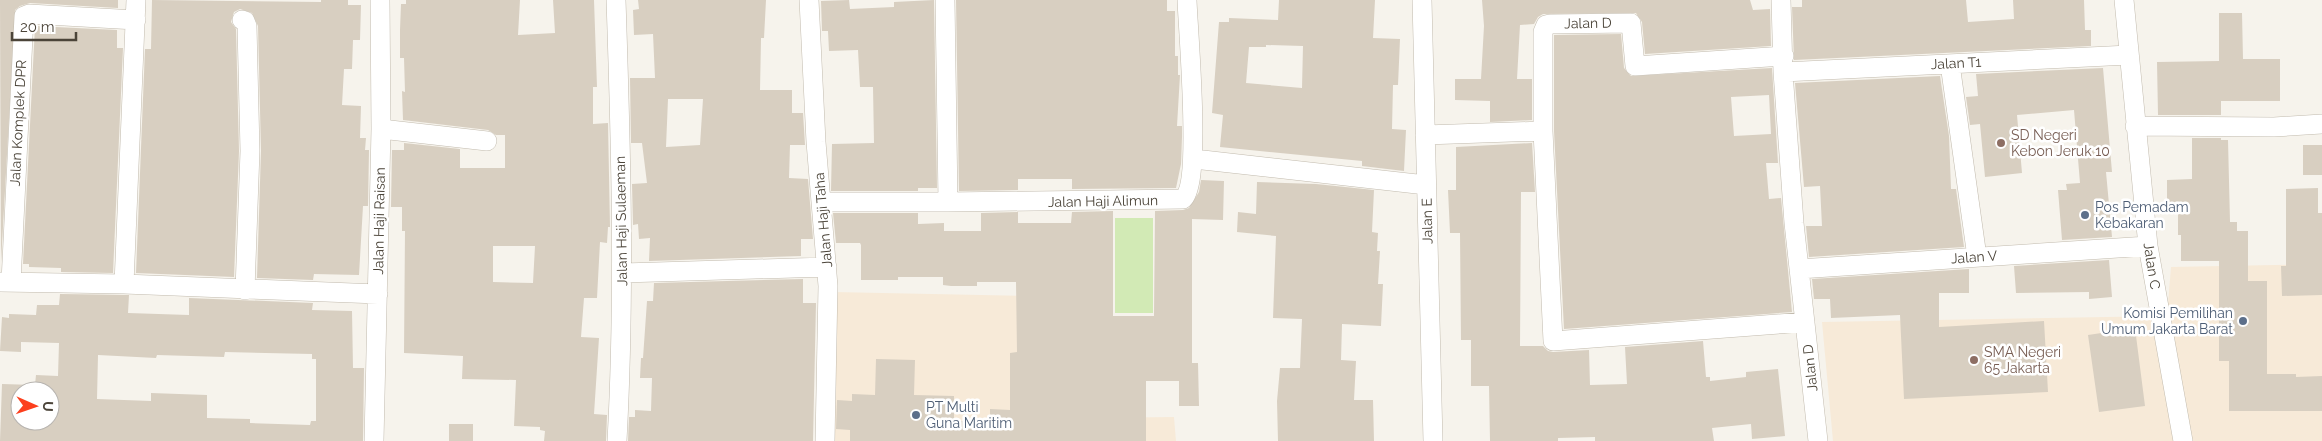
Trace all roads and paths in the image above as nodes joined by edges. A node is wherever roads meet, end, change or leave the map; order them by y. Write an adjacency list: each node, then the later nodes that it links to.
1 (136, 0): 11 (street)
2 (380, 0): 18 (street, Jalan Haji Raisan)
3 (616, 0): 30 (street, Jalan Haji Sulaeman)
4 (809, 0): 24 (street, Jalan Haji Taha)
5 (945, 0): 25 (street)
6 (1187, 0): 22 (street, Jalan Haji Alimun)
7 (1422, 0): 20 (street, Jalan E)
8 (1781, 0): 14 (street, Jalan D)
9 (2124, 0): 13 (street, Jalan C)
10 (32, 7): 11 (street, Jalan Komplek DPR); 31 (street, Jalan Komplek DPR)
11 (136, 20): 32 (street)
12 (242, 20): 33 (street)
13 (2129, 55): 15 (street, Jalan T1); 17 (street, Jalan C)
14 (1784, 64): 15 (street, Jalan T1); 19 (street, Jalan D); 29 (street, Jalan D)
15 (1950, 64): 27 (street)
16 (2322, 124): 17 (street)
17 (2135, 126): 26 (street, Jalan C)
18 (380, 129): 21 (street); 34 (street, Jalan Haji Raisan)
19 (1543, 131): 20 (street); 35 (street)
20 (1425, 135): 23 (street, Jalan E)
21 (487, 141)
22 (1194, 159): 23 (street); 25 (street, Jalan Haji Alimun)
23 (1426, 185): 39 (street, Jalan E)
24 (821, 202): 25 (street, Jalan Haji Alimun); 28 (street, Jalan Haji Taha)
25 (948, 202)
26 (2148, 246): 27 (street, Jalan V); 41 (street, Jalan C)
27 (1977, 257): 29 (street, Jalan V)
28 (827, 267): 30 (street); 38 (street, Jalan Haji Taha)
29 (1799, 268): 35 (street, Jalan D)
30 (623, 273): 37 (street, Jalan Haji Sulaeman)
31 (5, 282): 32 (street, Jalan Komplek DPR)
32 (124, 284): 33 (street, Jalan Komplek DPR)
33 (245, 290): 34 (street, Jalan Komplek DPR)
34 (378, 294): 36 (street, Jalan Haji Raisan)
35 (1805, 322): 40 (street, Jalan D)
36 (374, 441)
37 (617, 441)
38 (825, 441)
39 (1433, 441)
40 (1818, 441)
41 (2183, 441)

